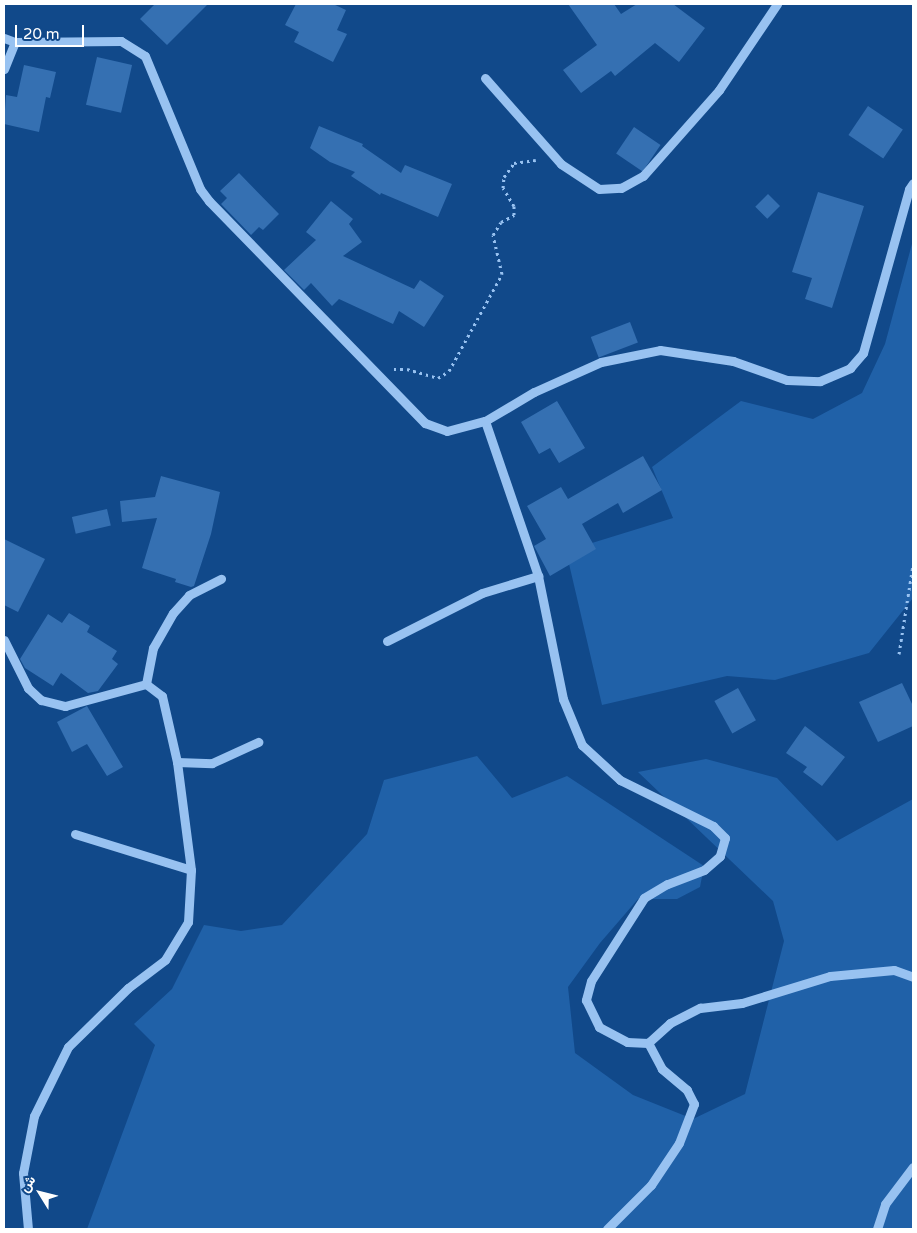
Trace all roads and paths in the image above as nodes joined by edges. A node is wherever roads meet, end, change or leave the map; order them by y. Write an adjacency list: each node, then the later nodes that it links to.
1 (777, 4): 6 (street)
2 (4, 38): 3 (street)
3 (15, 42): 4 (street); 8 (street)
4 (4, 69)
5 (485, 78): 6 (street)
6 (561, 164): 8 (path)
7 (913, 183): 9 (street)
8 (371, 369): 9 (street)
9 (485, 421): 11 (street)
10 (913, 565): 15 (path)
11 (538, 576): 14 (street); 22 (street)
12 (221, 579): 16 (street)
13 (4, 640): 16 (street)
14 (387, 641)
15 (898, 654)
16 (146, 684): 18 (street)
17 (258, 742): 18 (street)
18 (177, 762): 20 (street)
19 (75, 834): 20 (street)
20 (191, 870): 24 (street)
21 (913, 977): 22 (street)
22 (648, 1043): 25 (street)
23 (913, 1167): 26 (street)
24 (28, 1229)
25 (607, 1229)
26 (876, 1229)

